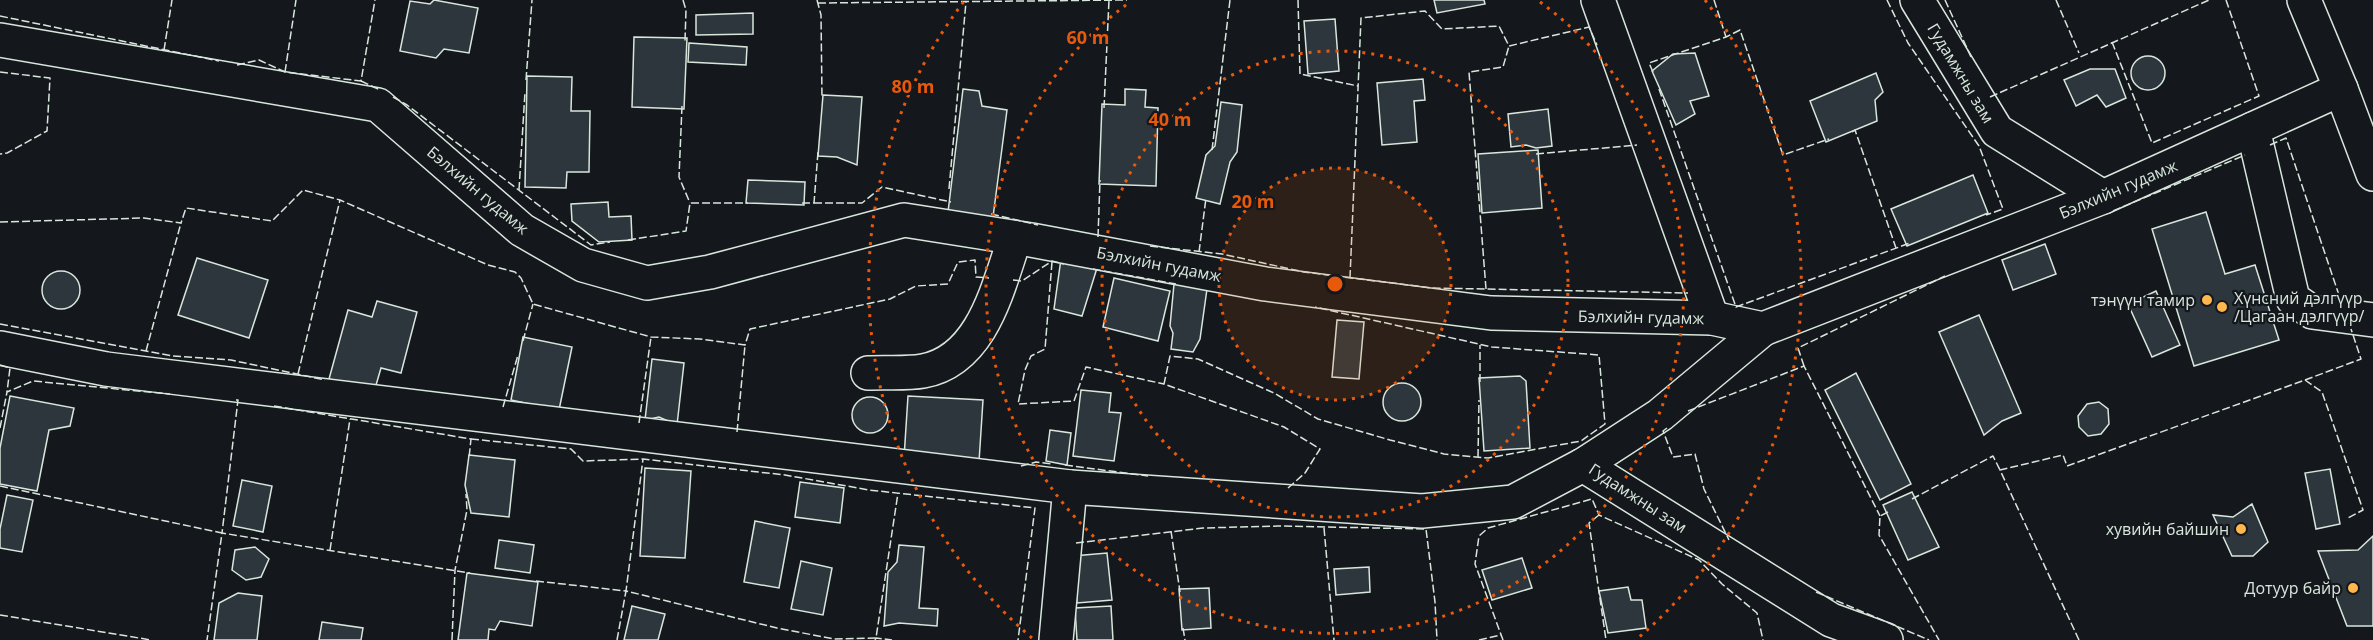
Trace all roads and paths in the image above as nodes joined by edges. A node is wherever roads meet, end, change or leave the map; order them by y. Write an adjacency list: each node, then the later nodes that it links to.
1 (1598, 0): 10 (street)
2 (1917, 0): 8 (street, Гудамжны зам)
3 (2304, 0): 5 (street)
4 (0, 40): 9 (street, Бэлхийн гудамж)
5 (2341, 89): 6 (street, Бэлхийн гудамж); 7 (street)
6 (2253, 129): 8 (street, Бэлхийн гудамж); 11 (street)
7 (2373, 174)
8 (2103, 197): 12 (street, Бэлхийн гудамж)
9 (1015, 238): 10 (street, Бэлхийн гудамж); 14 (street)
10 (1712, 318): 12 (street, Бэлхийн гудамж)
11 (2373, 320)
12 (1763, 328): 15 (street, Гудамжны зам)
13 (0, 348): 16 (street)
14 (868, 373)
15 (1583, 465): 16 (street); 18 (street, Гудамжны зам)
16 (1071, 487): 17 (street)
17 (1056, 640)
18 (1887, 640)

